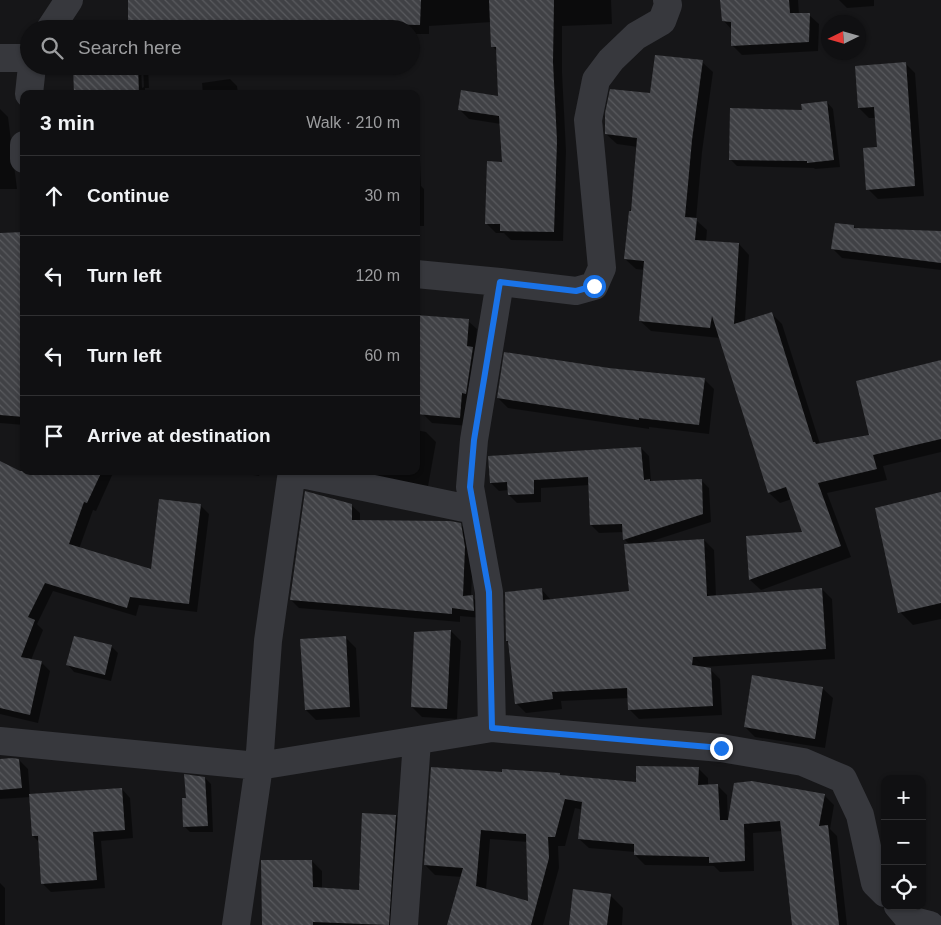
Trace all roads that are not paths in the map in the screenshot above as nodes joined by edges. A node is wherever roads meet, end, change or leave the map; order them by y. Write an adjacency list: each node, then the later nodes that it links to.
1 (69, 0): 3 (street)
2 (668, 0): 9 (street)
3 (56, 20)
4 (0, 58): 5 (street)
5 (20, 58)
6 (31, 75): 7 (street)
7 (29, 90)
8 (420, 274): 9 (street)
9 (500, 282): 12 (street)
10 (292, 475): 16 (street)
11 (306, 475): 12 (street)
12 (474, 510): 13 (street)
13 (492, 728): 15 (street); 17 (street)
14 (0, 741): 16 (street)
15 (417, 741): 16 (street); 20 (street)
16 (259, 766): 19 (street)
17 (881, 889)
18 (901, 910): 21 (street)
19 (236, 925)
20 (404, 925)
21 (930, 925)

